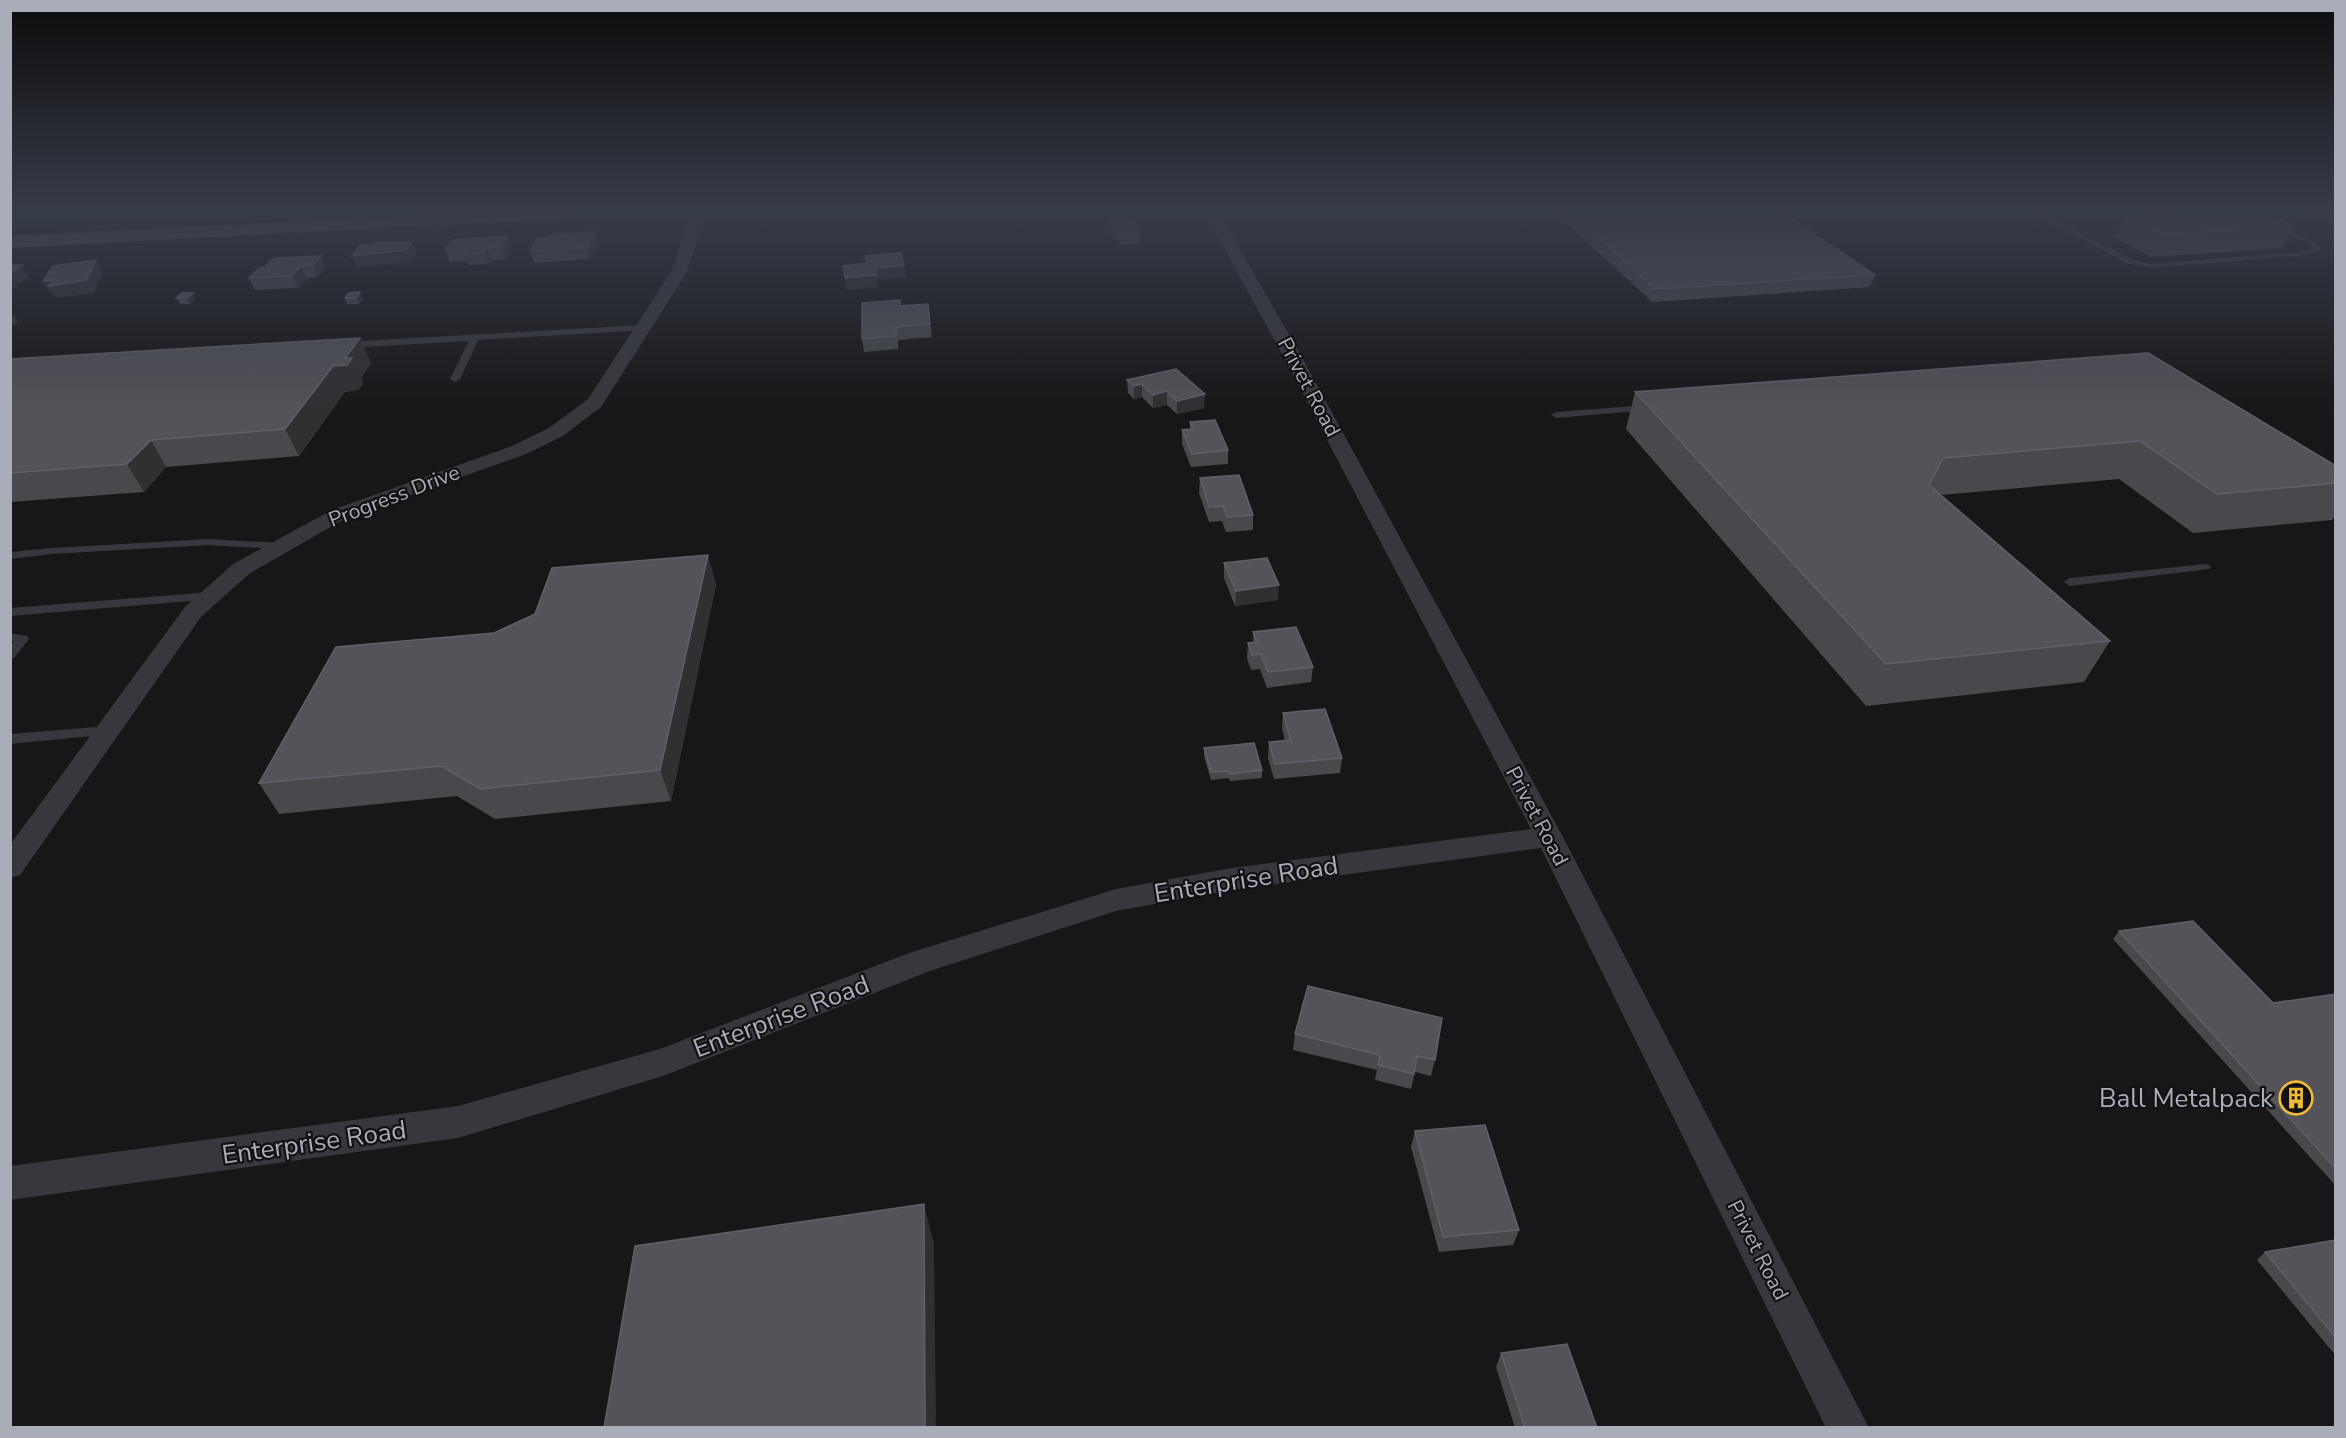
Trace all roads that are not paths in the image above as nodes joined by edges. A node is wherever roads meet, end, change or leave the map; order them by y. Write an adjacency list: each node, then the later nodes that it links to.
1 (674, 280): 3 (street, Progress Drive)
2 (1250, 280): 19 (street, Privet Road)
3 (643, 328): 4 (lane); 9 (street, Progress Drive)
4 (475, 338): 5 (lane); 6 (lane)
5 (334, 346)
6 (455, 379)
7 (1662, 407): 8 (lane)
8 (1556, 415)
9 (281, 546): 10 (lane); 13 (street, Progress Drive)
10 (10, 556)
11 (2205, 567): 12 (lane)
12 (2070, 582)
13 (211, 596): 14 (lane); 17 (street, Progress Drive)
14 (10, 612)
15 (10, 637): 16 (lane)
16 (10, 655)
17 (108, 731): 18 (lane); 20 (street, Progress Drive)
18 (10, 740)
19 (1549, 837): 21 (street, Enterprise Road); 22 (street, Privet Road)
20 (10, 867)
21 (10, 1183)
22 (1848, 1428)

